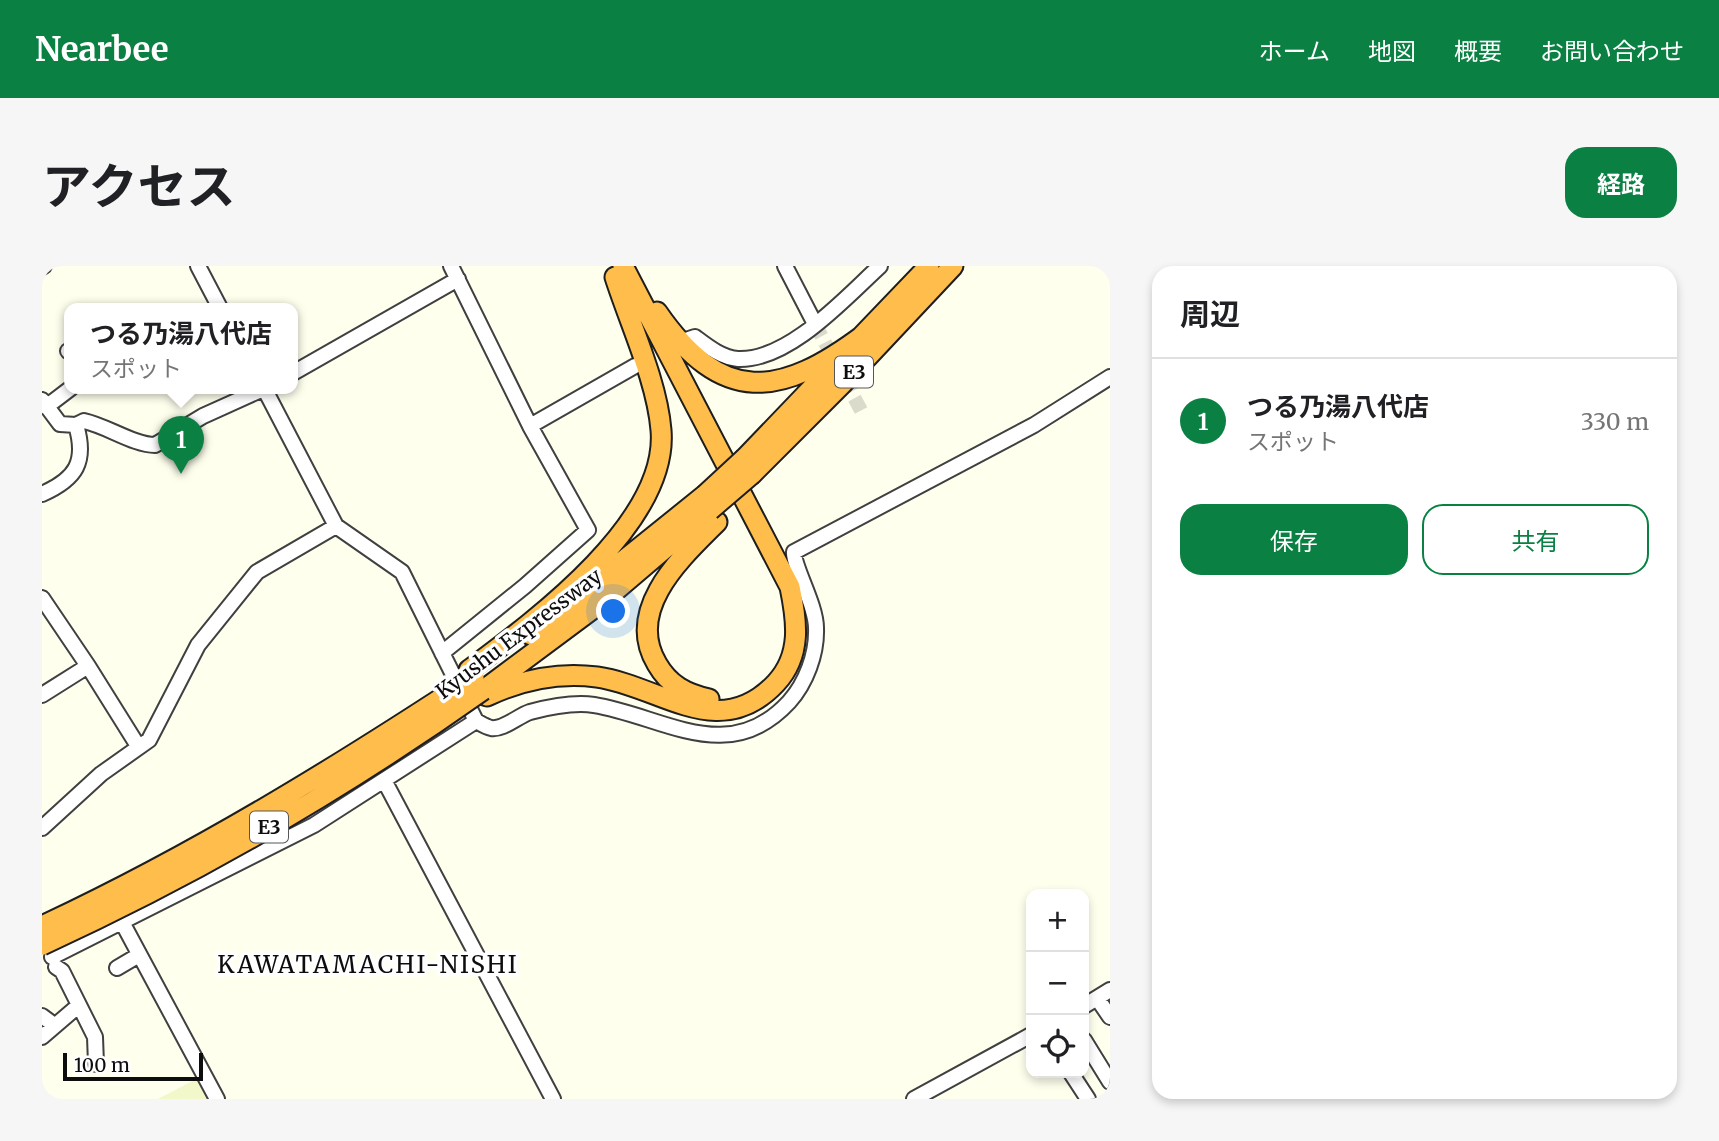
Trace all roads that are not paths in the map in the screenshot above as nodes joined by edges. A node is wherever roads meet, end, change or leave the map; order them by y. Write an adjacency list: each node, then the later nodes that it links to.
1 (198, 266): 9 (street)
2 (451, 266): 8 (street)
3 (785, 266): 10 (street)
4 (880, 266): 10 (street)
5 (929, 266): 11 (highway, Kyushu Expressway / E3)
6 (953, 266): 22 (highway, Kyushu Expressway / E3)
7 (618, 269): 11 (highway); 24 (highway); 29 (highway); 29 (highway)
8 (458, 279): 14 (street); 21 (street)
9 (217, 303)
10 (815, 324): 12 (street)
11 (865, 334): 22 (highway, Kyushu Expressway / E3)
12 (686, 340)
13 (635, 366): 21 (street)
14 (298, 370)
15 (1110, 377): 31 (street)
16 (64, 392): 19 (street)
17 (252, 394): 20 (street)
18 (268, 394): 25 (street)
19 (44, 403): 20 (street)
20 (76, 425): 23 (street)
21 (530, 426): 27 (street)
22 (751, 473): 24 (highway, Kyushu Expressway / E3, bridge)
23 (42, 494)
24 (711, 509): 29 (highway, Kyushu Expressway / E3)
25 (336, 526): 27 (street); 32 (street)
26 (42, 598): 28 (street)
27 (442, 653): 31 (street)
28 (88, 666): 30 (street); 32 (street)
29 (478, 683): 36 (highway, E3, bridge); 39 (highway, Kyushu Expressway / E3, bridge)
30 (42, 695)
31 (476, 720): 33 (street)
32 (138, 746): 34 (street)
33 (385, 782): 35 (street); 53 (street)
34 (42, 828)
35 (122, 922): 38 (street); 39 (street)
36 (42, 926)
37 (42, 939): 39 (street)
38 (139, 955): 40 (street); 52 (street)
39 (50, 956): 41 (street); 43 (street)
40 (117, 968)
41 (42, 975)
42 (1104, 994): 44 (street)
43 (78, 1006): 45 (street); 49 (street)
44 (1110, 1017)
45 (48, 1021): 46 (street)
46 (42, 1037)
47 (1026, 1038): 54 (street)
48 (1089, 1059): 51 (street)
49 (96, 1064)
50 (1075, 1078): 55 (street)
51 (1110, 1082)
52 (216, 1099)
53 (553, 1099)
54 (914, 1099)
55 (1088, 1099)

